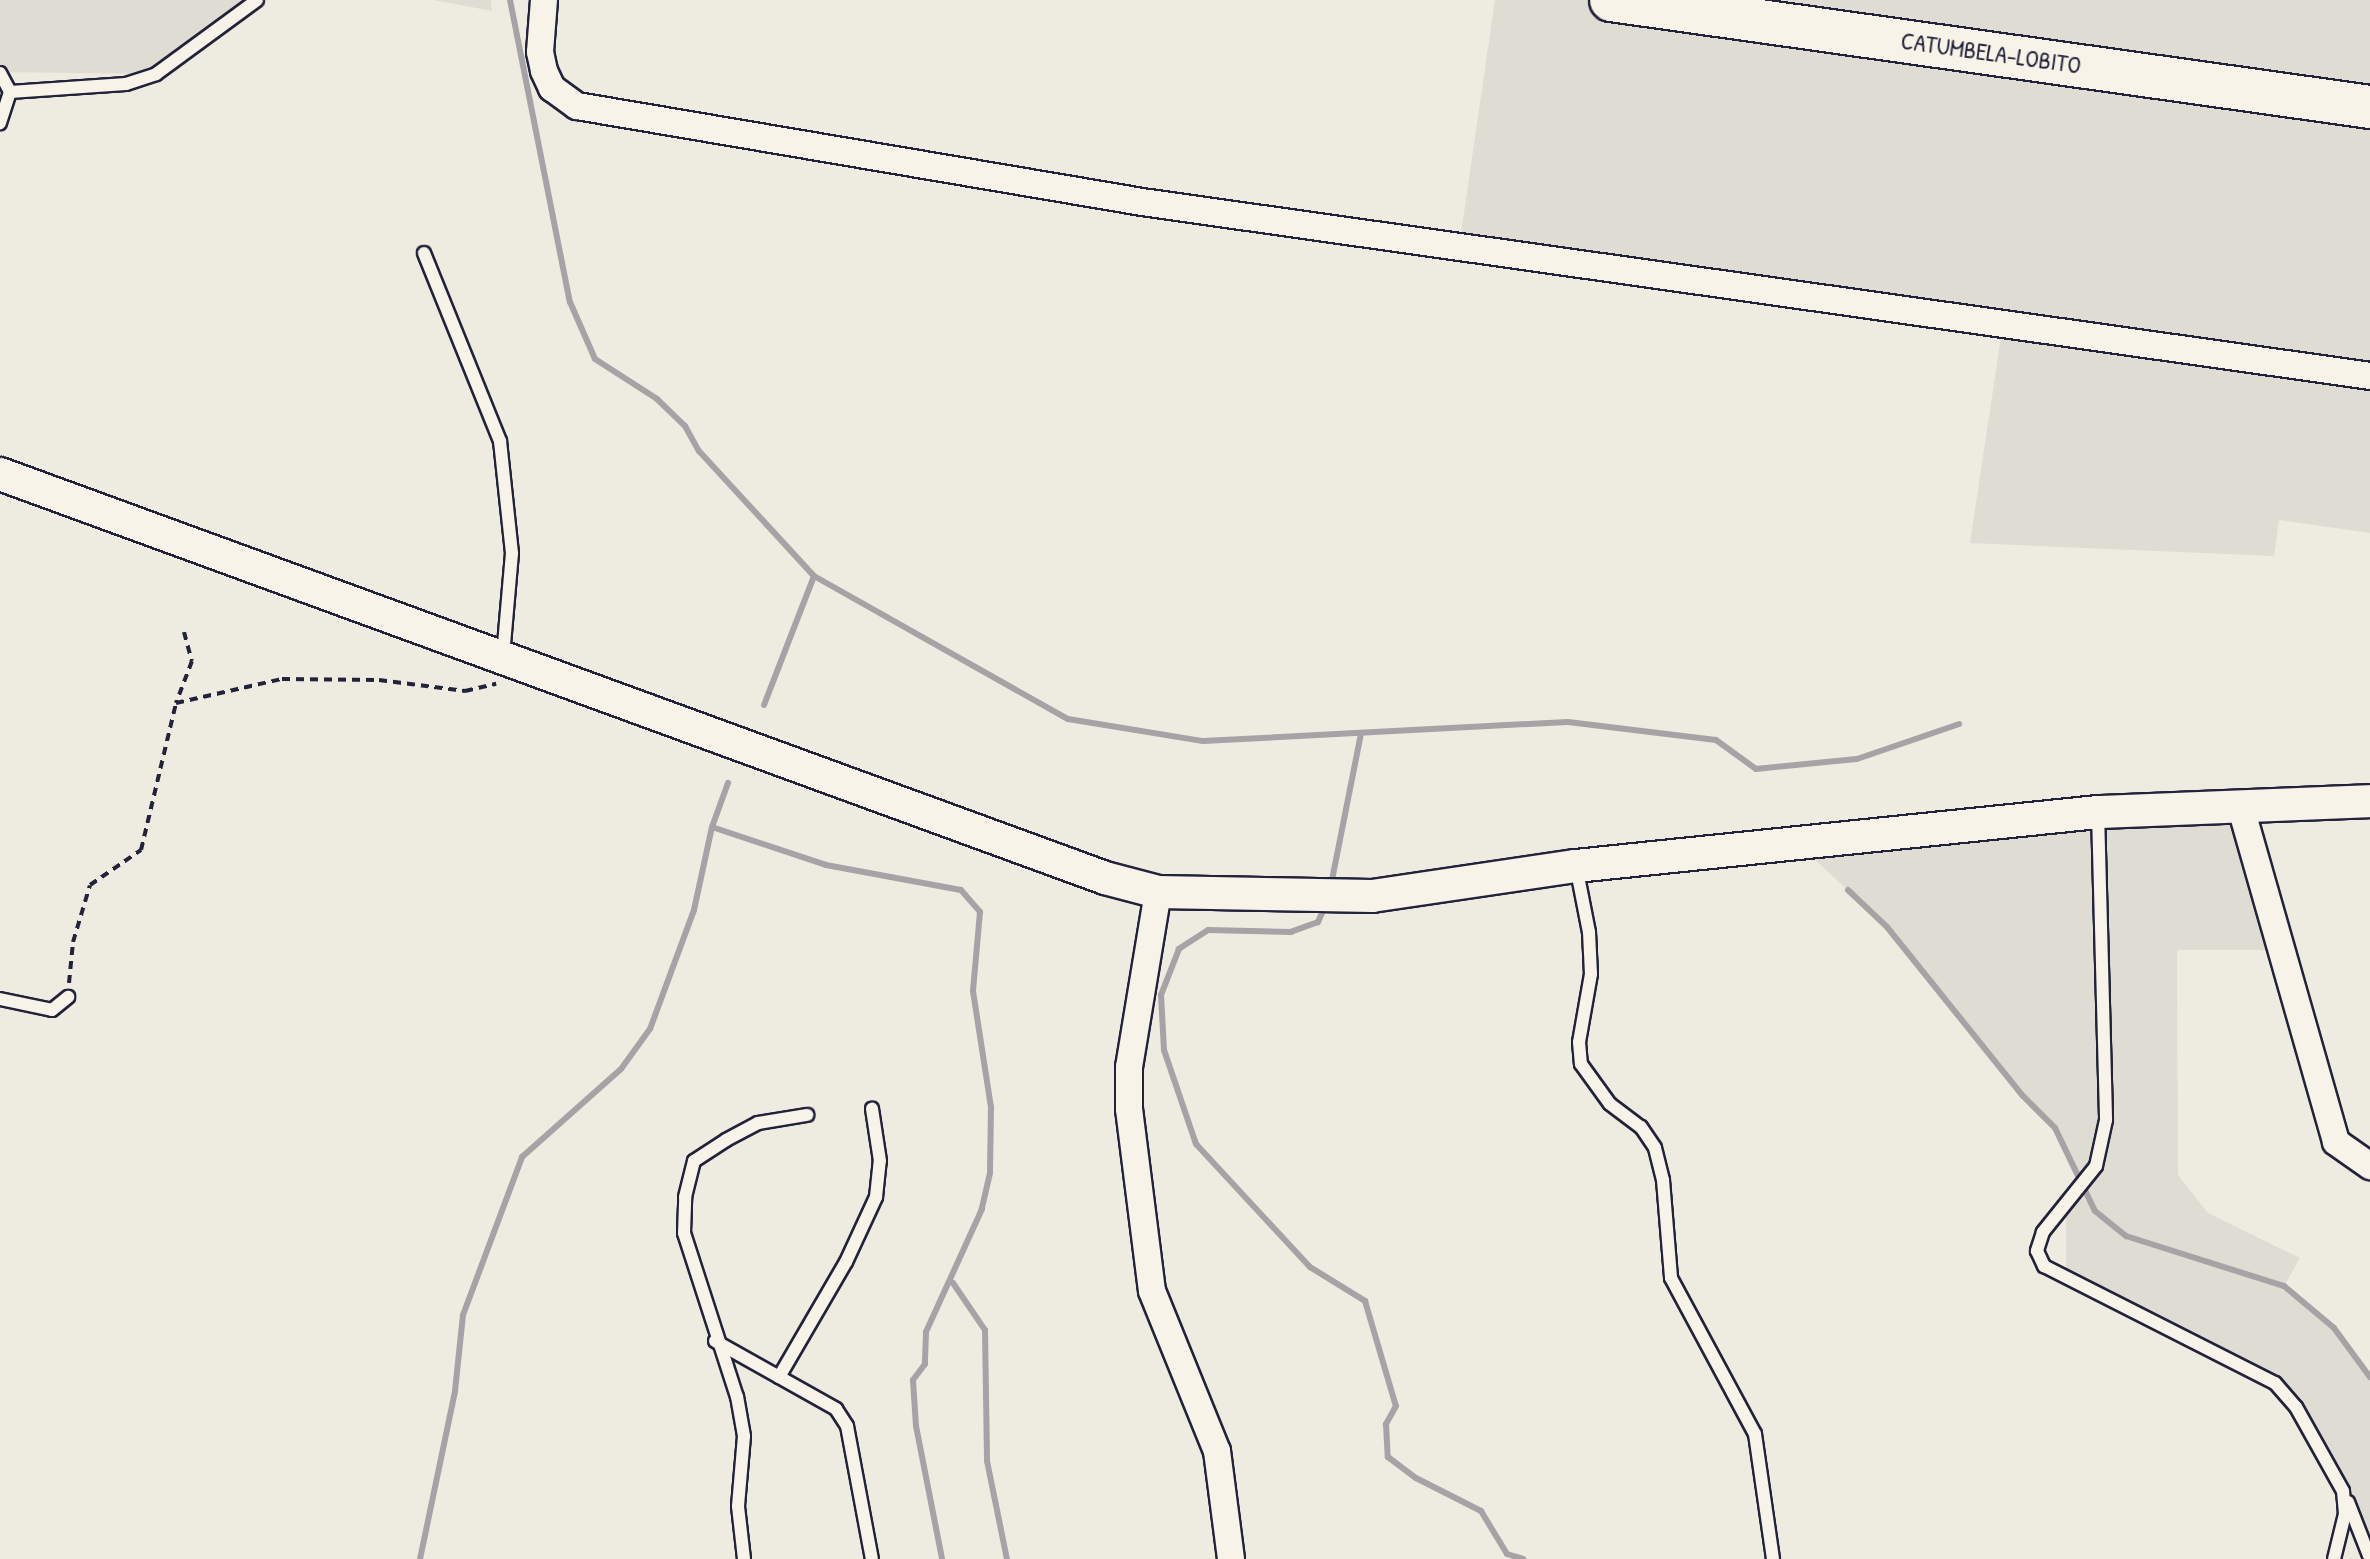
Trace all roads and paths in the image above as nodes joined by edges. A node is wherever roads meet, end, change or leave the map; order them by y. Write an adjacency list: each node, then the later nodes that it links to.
1 (257, 0): 7 (lane)
2 (544, 0): 11 (street)
3 (1611, 0): 8 (highway, CATUMBELA-LOBITO)
4 (1808, 0): 6 (highway, CATUMBELA-LOBITO)
5 (0, 73): 7 (lane)
6 (2370, 79)
7 (10, 92): 9 (lane)
8 (2370, 107)
9 (0, 123)
10 (424, 253): 14 (lane)
11 (2370, 376)
12 (0, 474): 14 (street)
13 (184, 632): 16 (path)
14 (503, 659): 15 (street)
15 (545, 674): 16 (path); 21 (street)
16 (176, 703): 22 (path)
17 (2370, 801): 18 (street)
18 (2241, 808): 19 (street); 26 (street)
19 (2098, 812): 20 (street); 29 (lane)
20 (1576, 866): 21 (street); 34 (lane)
21 (1158, 892): 33 (street)
22 (68, 997): 23 (lane)
23 (0, 999)
24 (872, 1109): 28 (lane)
25 (807, 1115): 27 (lane)
26 (2370, 1166)
27 (715, 1341): 28 (lane); 31 (lane)
28 (779, 1377): 32 (lane)
29 (2343, 1491): 30 (lane); 35 (lane)
30 (2370, 1558)
31 (744, 1559)
32 (872, 1559)
33 (1231, 1559)
34 (1773, 1559)
35 (2334, 1559)

